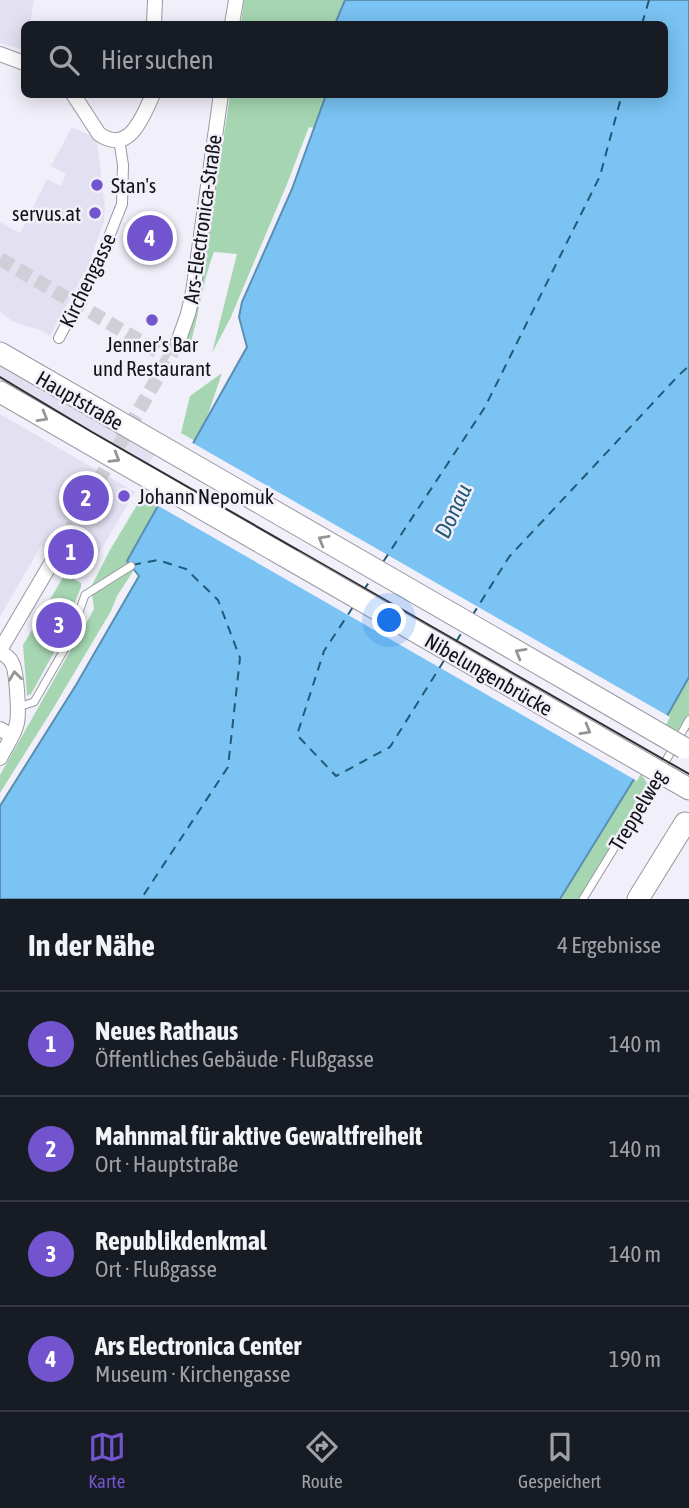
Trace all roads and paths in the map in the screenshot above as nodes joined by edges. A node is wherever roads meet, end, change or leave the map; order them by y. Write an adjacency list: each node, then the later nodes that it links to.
1 (155, 0): 3 (street)
2 (236, 0): 4 (street)
3 (154, 21)
4 (232, 21)
5 (0, 54): 6 (street)
6 (21, 61)
7 (76, 98): 10 (street)
8 (151, 98): 10 (street)
9 (220, 98): 12 (street, Ars-Electronica-Straße)
10 (119, 139): 11 (street, Kirchengasse)
11 (59, 338)
12 (178, 342)
13 (0, 353): 15 (main road, Hauptstraße)
14 (0, 392): 16 (main road, Hauptstraße, one-way to 16)
15 (160, 446): 23 (main road, Nibelungenbrücke, one-way to 15, bridge)
16 (144, 475): 25 (main road, Nibelungenbrücke, one-way to 25, bridge)
17 (55, 555): 19 (street)
18 (131, 566): 20 (lane)
19 (0, 651): 20 (street, one-way to 19)
20 (18, 707): 22 (street)
21 (689, 720): 27 (lane, Treppelweg)
22 (6, 732): 24 (street)
23 (687, 749)
24 (0, 758)
25 (689, 789)
26 (685, 823): 28 (main road)
27 (583, 899)
28 (638, 899)

